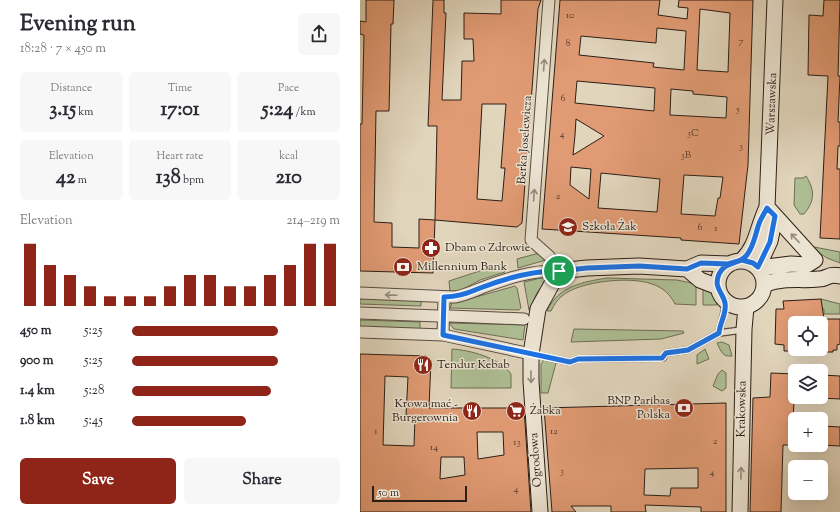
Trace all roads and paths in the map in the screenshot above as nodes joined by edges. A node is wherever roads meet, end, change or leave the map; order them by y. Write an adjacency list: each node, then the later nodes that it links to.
1 (549, 0): 8 (street, Berka Joselewicza, one-way to 1)
2 (775, 0): 3 (street, Warszawska)
3 (771, 212): 4 (street, one-way to 3); 5 (street, Warszawska); 6 (street, Warszawska)
4 (815, 260): 6 (street); 9 (street)
5 (735, 262): 6 (street); 7 (street); 11 (street)
6 (758, 268): 10 (street)
7 (687, 269): 8 (street); 11 (street)
8 (559, 271): 13 (street); 24 (street, Ogrodowa)
9 (835, 275): 10 (street)
10 (765, 284): 15 (street)
11 (718, 287): 14 (street)
12 (360, 293): 13 (street, one-way to 12)
13 (444, 297): 23 (street)
14 (725, 301): 15 (street); 22 (lane)
15 (746, 307): 20 (street, Krakowska)
16 (360, 313): 17 (street)
17 (438, 316)
18 (450, 316): 19 (street)
19 (524, 319)
20 (744, 329): 22 (lane); 26 (street, Krakowska, one-way to 20)
21 (360, 332): 23 (street)
22 (719, 333): 24 (lane)
23 (443, 335): 24 (street)
24 (531, 354): 25 (street, Ogrodowa, one-way to 25)
25 (540, 512)
26 (740, 512)

